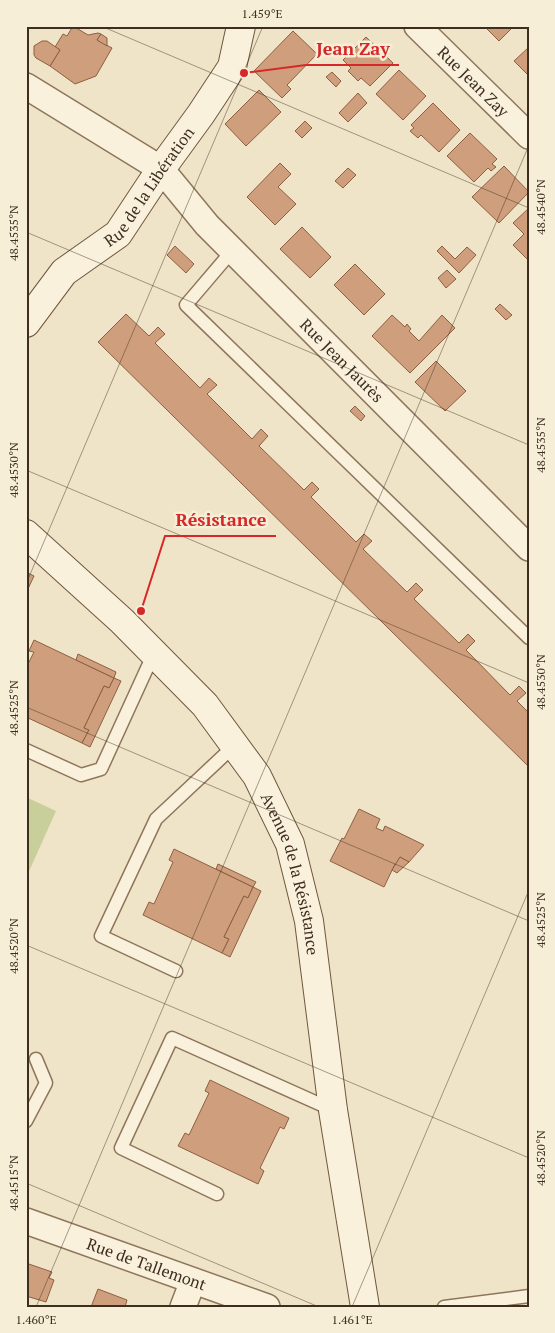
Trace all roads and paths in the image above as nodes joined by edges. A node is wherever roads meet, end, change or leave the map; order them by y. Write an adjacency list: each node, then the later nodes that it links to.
1 (240, 26): 5 (street, Rue de la Libération)
2 (418, 26): 4 (street, Rue Jean Zay)
3 (26, 86): 5 (street, Rue Jean Jaurès)
4 (529, 136)
5 (161, 168): 6 (street, Rue Jean Jaurès); 7 (street, Rue de la Libération)
6 (232, 250): 9 (street, Rue Jean Jaurès); 10 (lane)
7 (26, 323)
8 (26, 534): 11 (street, Avenue de la Résistance)
9 (529, 548)
10 (529, 638)
11 (154, 653): 12 (street, Avenue de la Résistance); 13 (lane)
12 (235, 746): 14 (lane); 16 (street, Avenue de la Résistance)
13 (26, 750)
14 (176, 971)
15 (36, 1059): 17 (lane)
16 (333, 1110): 18 (lane); 24 (street, Avenue de la Résistance)
17 (26, 1121)
18 (217, 1194)
19 (26, 1222): 20 (street, Rue de Tallemont)
20 (193, 1281): 22 (street); 23 (street, Rue de Tallemont)
21 (529, 1296): 25 (lane)
22 (183, 1307)
23 (267, 1307)
24 (365, 1307)
25 (444, 1307)

